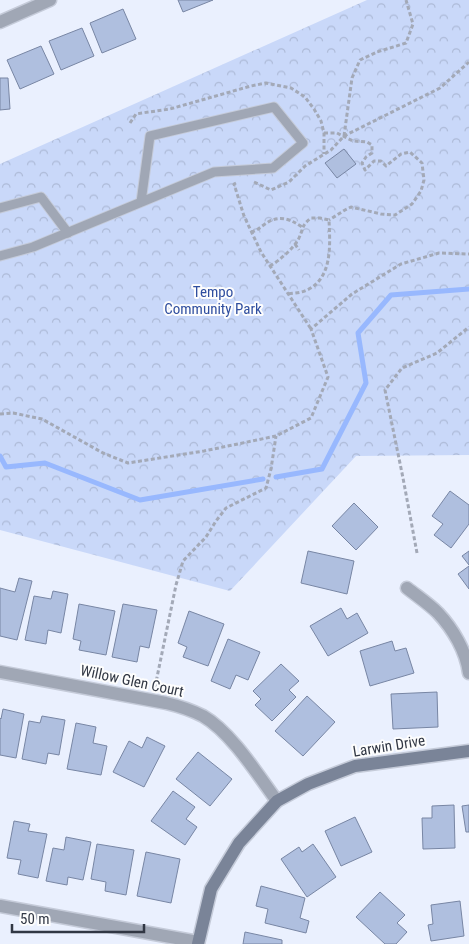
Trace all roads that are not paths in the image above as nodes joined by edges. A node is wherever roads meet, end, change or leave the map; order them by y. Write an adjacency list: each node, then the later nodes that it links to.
1 (50, 0): 2 (street)
2 (0, 22)
3 (141, 202): 3 (lane); 5 (lane)
4 (0, 208): 5 (lane)
5 (68, 233): 6 (lane)
6 (0, 256)
7 (407, 588): 9 (street)
8 (0, 672): 11 (street, Willow Glen Court)
9 (469, 673)
10 (469, 751): 11 (street, Larwin Drive)
11 (277, 800): 13 (street, Larwin Drive)
12 (0, 906): 13 (street)
13 (198, 943)

